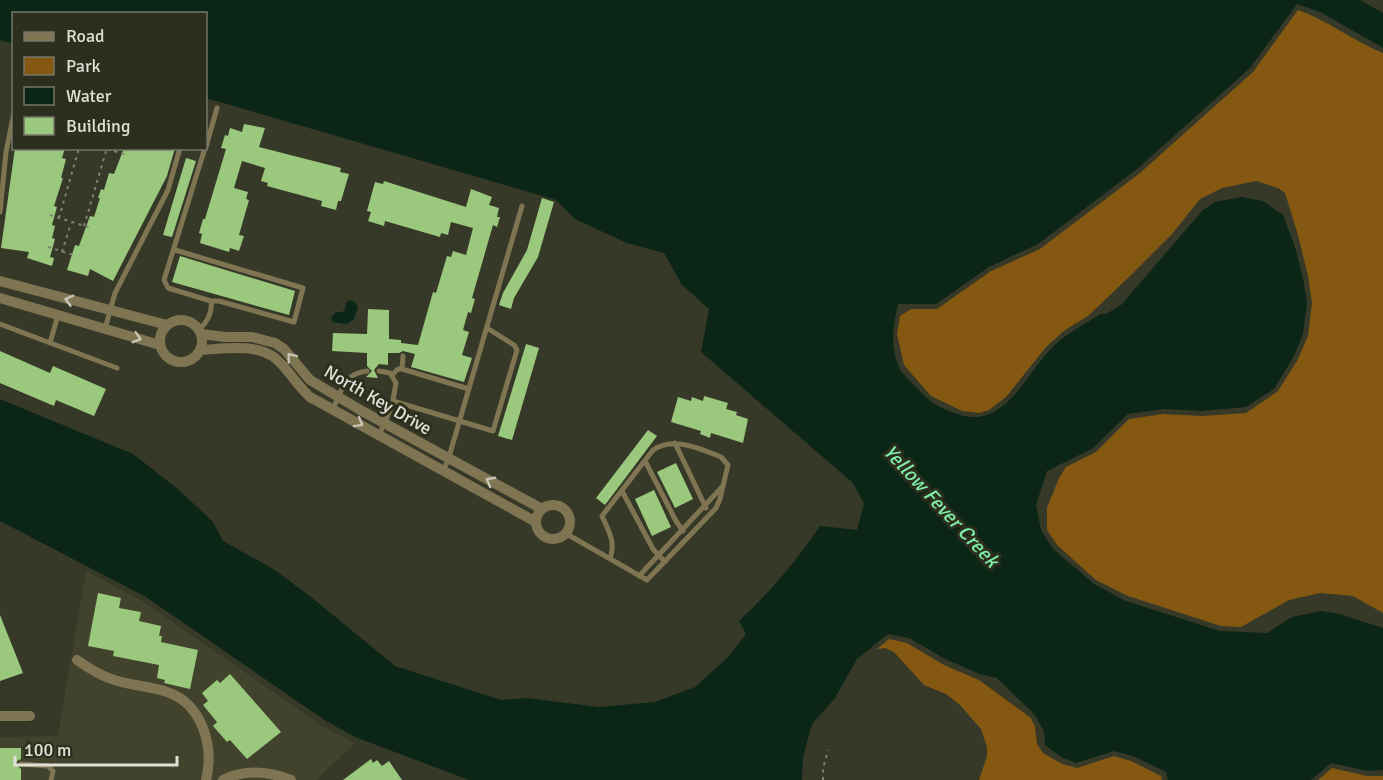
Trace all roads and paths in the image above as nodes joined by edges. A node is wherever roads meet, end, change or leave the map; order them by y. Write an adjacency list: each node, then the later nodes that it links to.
1 (217, 108): 3 (lane)
2 (12, 123): 11 (lane)
3 (207, 141)
4 (78, 150): 13 (path)
5 (107, 150): 15 (path)
6 (110, 150): 9 (path)
7 (179, 150): 24 (lane)
8 (204, 150): 18 (lane)
9 (127, 155)
10 (522, 206): 28 (lane)
11 (0, 212)
12 (50, 215): 13 (path)
13 (59, 218): 14 (path)
14 (71, 222): 15 (path); 19 (path)
15 (84, 226): 16 (path)
16 (92, 228)
17 (48, 247): 19 (path)
18 (175, 250): 23 (lane); 23 (lane)
19 (62, 252): 20 (path)
20 (77, 256)
21 (0, 281): 24 (street, one-way to 21)
22 (0, 298): 25 (street)
23 (211, 301): 30 (lane)
24 (109, 311): 27 (street); 29 (lane)
25 (57, 315): 29 (street); 31 (lane)
26 (0, 324): 31 (lane)
27 (167, 325): 30 (street); 32 (street)
28 (487, 328): 40 (lane); 44 (lane)
29 (105, 329): 32 (street, one-way to 32)
30 (200, 332): 33 (street); 41 (street, North Key Drive, one-way to 30)
31 (50, 343): 35 (lane)
32 (160, 345): 33 (street)
33 (200, 350): 43 (street, North Key Drive)
34 (403, 356): 36 (lane)
35 (117, 368)
36 (402, 369): 39 (lane); 40 (lane)
37 (367, 371): 41 (lane)
38 (379, 371): 39 (lane)
39 (392, 375): 42 (lane)
40 (469, 389): 44 (lane)
41 (338, 398): 43 (lane); 45 (street, North Key Drive)
42 (393, 400): 44 (lane); 45 (lane)
43 (333, 409): 46 (street, North Key Drive, one-way to 46)
44 (460, 420): 48 (lane)
45 (384, 423): 46 (lane); 48 (street, North Key Drive)
46 (379, 435): 50 (street, North Key Drive)
47 (675, 443): 49 (lane); 51 (lane); 53 (lane)
48 (449, 458): 50 (lane); 54 (street, North Key Drive, one-way to 48)
49 (645, 461): 52 (lane); 57 (lane)
50 (444, 470): 56 (street, North Key Drive)
51 (723, 486): 53 (lane); 55 (lane)
52 (622, 491): 60 (lane); 61 (lane)
53 (705, 506): 55 (lane); 57 (lane)
54 (542, 509): 56 (street); 58 (street)
55 (710, 514): 59 (lane)
56 (536, 522): 58 (street)
57 (682, 530): 59 (lane); 60 (lane)
58 (565, 533): 61 (lane)
59 (688, 537): 62 (lane)
60 (658, 555): 62 (lane); 63 (lane)
61 (610, 559): 63 (lane)
62 (665, 561): 63 (lane)
63 (639, 576)
64 (77, 660): 69 (street)
65 (0, 716): 66 (street)
66 (30, 716)
67 (828, 750): 74 (path)
68 (21, 764): 71 (lane)
69 (209, 767): 70 (street); 72 (street)
70 (224, 779): 73 (street)
71 (51, 780)
72 (206, 780)
73 (291, 780)
74 (823, 780)

